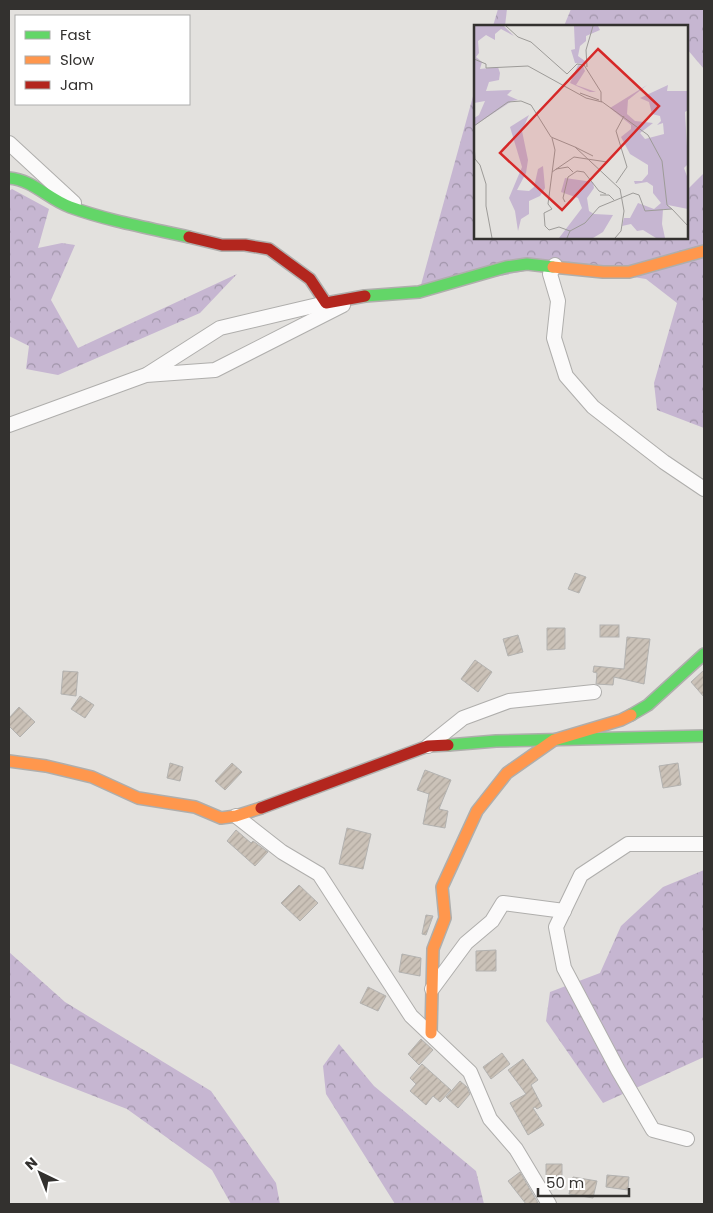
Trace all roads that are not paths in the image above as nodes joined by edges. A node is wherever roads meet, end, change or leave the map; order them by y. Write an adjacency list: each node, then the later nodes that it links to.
1 (9, 143): 3 (street)
2 (9, 178): 3 (street)
3 (86, 215): 7 (street)
4 (704, 251): 5 (street)
5 (555, 265): 6 (street); 10 (street)
6 (359, 296): 7 (street); 8 (street)
7 (326, 303): 8 (street)
8 (146, 375): 9 (street)
9 (9, 425)
10 (704, 489)
11 (704, 654): 14 (street)
12 (594, 692): 15 (street)
13 (704, 736): 14 (street)
14 (554, 740): 15 (street); 20 (street)
15 (428, 746): 17 (street)
16 (9, 761): 17 (street)
17 (236, 816): 21 (street)
18 (704, 844): 19 (street)
19 (564, 911): 20 (street); 22 (street)
20 (432, 989): 21 (street)
21 (431, 1033): 23 (street)
22 (688, 1139)
23 (549, 1204)

